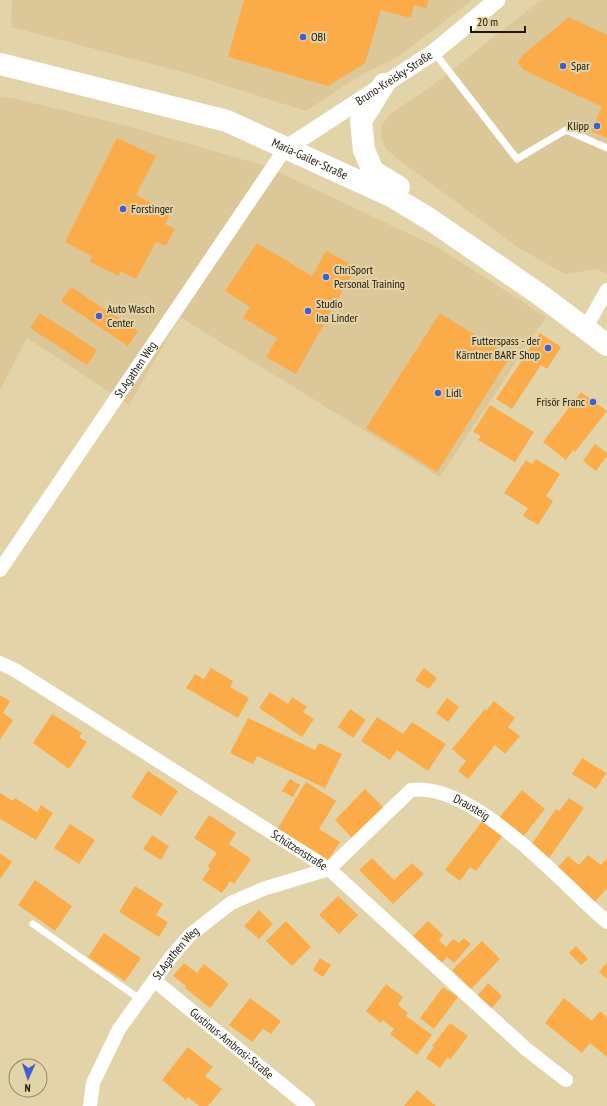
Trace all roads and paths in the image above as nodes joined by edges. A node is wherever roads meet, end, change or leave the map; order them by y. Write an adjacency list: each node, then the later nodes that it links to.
1 (497, 0): 2 (street, Bruno-Kreisky-Straße)
2 (434, 52): 4 (street, Bruno-Kreisky-Straße); 5 (lane)
3 (0, 64): 6 (main road, Maria-Gailer-Straße)
4 (384, 84): 6 (street, Bruno-Kreisky-Straße); 7 (main road)
5 (607, 148)
6 (285, 149): 7 (main road, Maria-Gailer-Straße); 11 (street, St.Agathen Weg)
7 (457, 238): 9 (main road, Maria-Gailer-Straße)
8 (607, 290): 9 (street)
9 (585, 328): 10 (main road, Maria-Gailer-Straße)
10 (607, 345)
11 (0, 570)
12 (0, 663): 13 (street, Schützenstraße)
13 (329, 869): 14 (street, Drausteig); 16 (street, St.Agathen Weg); 18 (street, Schützenstraße)
14 (607, 922)
15 (33, 924): 17 (lane)
16 (155, 982): 17 (street, St.Agathen Weg); 20 (street, Gustinus-Ambrosi-Straße)
17 (141, 1000): 19 (street, St.Agathen Weg)
18 (566, 1080)
19 (90, 1106)
20 (308, 1106)

